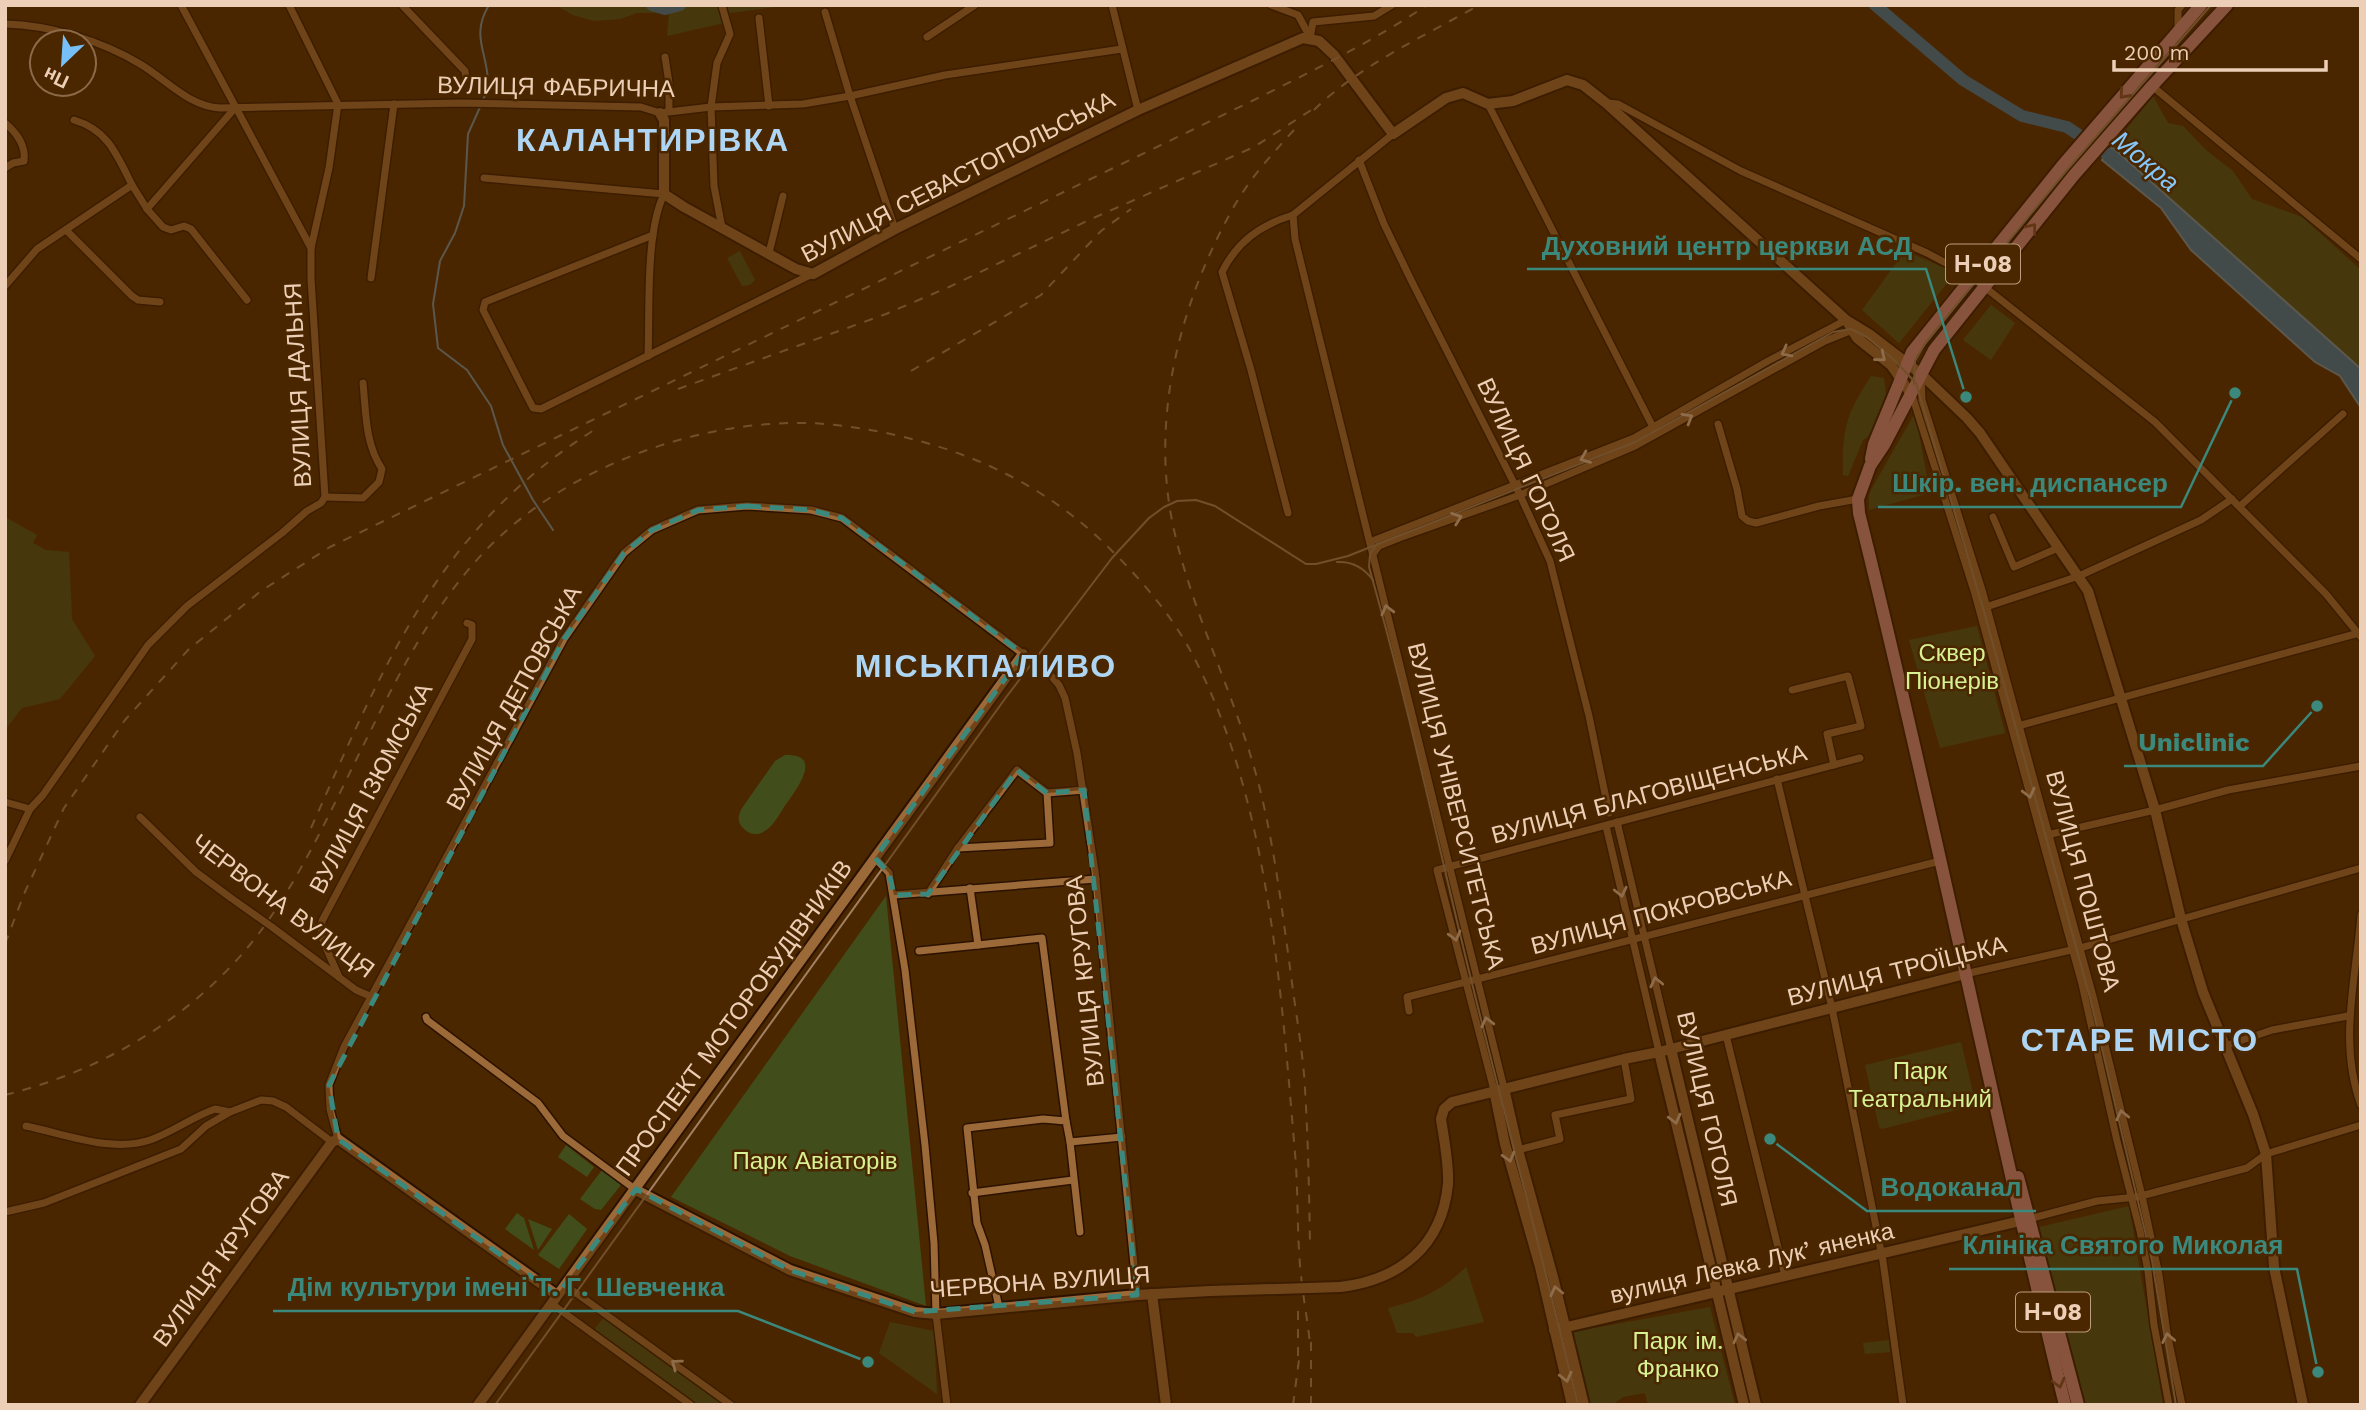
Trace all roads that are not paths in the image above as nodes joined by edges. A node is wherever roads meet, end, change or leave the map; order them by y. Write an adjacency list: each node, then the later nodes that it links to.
1 (181, 5): 30 (street)
2 (289, 5): 25 (street)
3 (402, 5): 21 (street)
4 (975, 5): 17 (street)
5 (1112, 5): 19 (street)
6 (1271, 5): 12 (street)
7 (1392, 5): 18 (street, ВУЛИЦЯ СЕВАСТОПОЛЬСЬКА)
8 (2182, 5): 16 (street)
9 (2201, 5): 16 (main road, Н-08)
10 (2227, 5): 22 (main road, Н-08)
11 (722, 6): 29 (street)
12 (1294, 8): 18 (street)
13 (825, 12): 23 (street)
14 (759, 18): 28 (street)
15 (5, 24): 30 (street, ВУЛИЦЯ ФАБРИЧНА)
16 (2178, 31): 52 (main road, Н-08, one-way to 52)
17 (928, 37)
18 (1310, 38): 31 (street, ВУЛИЦЯ СЕВАСТОПОЛЬСЬКА); 35 (street)
19 (1122, 49): 23 (street, ВУЛИЦЯ ФАБРИЧНА); 31 (street)
20 (664, 57): 32 (street)
21 (466, 79)
22 (2152, 86): 50 (street); 55 (main road, Н-08, one-way to 22)
23 (850, 96): 28 (street, ВУЛИЦЯ ФАБРИЧНА); 45 (street)
24 (1606, 103): 27 (street); 52 (street); 58 (street)
25 (338, 104): 26 (street, ВУЛИЦЯ ФАБРИЧНА); 30 (street, ВУЛИЦЯ ФАБРИЧНА); 48 (street, ВУЛИЦЯ ДАЛЬНЯ)
26 (394, 104): 32 (street, ВУЛИЦЯ ФАБРИЧНА); 53 (street)
27 (1488, 104): 35 (street); 67 (street)
28 (769, 106): 29 (street, ВУЛИЦЯ ФАБРИЧНА)
29 (711, 107): 32 (street, ВУЛИЦЯ ФАБРИЧНА); 44 (street)
30 (235, 108): 42 (street); 48 (street)
31 (1138, 110): 45 (street, ВУЛИЦЯ СЕВАСТОПОЛЬСЬКА)
32 (665, 112): 40 (street)
33 (74, 120): 39 (street)
34 (5, 123): 37 (street)
35 (1393, 134): 36 (street)
36 (1359, 160): 43 (street); 70 (street, ВУЛИЦЯ ГОГОЛЯ)
37 (5, 167)
38 (484, 178): 40 (street)
39 (132, 184): 42 (street); 46 (street)
40 (664, 194): 44 (street); 47 (street)
41 (783, 196): 49 (street)
42 (147, 209): 56 (street)
43 (1293, 215): 76 (street); 78 (street, ВУЛИЦЯ УНІВЕРСИТЕТСЬКА)
44 (722, 228): 49 (street)
45 (895, 229): 51 (street, ВУЛИЦЯ СЕВАСТОПОЛЬСЬКА)
46 (66, 230): 54 (street); 57 (street)
47 (653, 236): 59 (street); 59 (street, ВУЛИЦЯ СЕВАСТОПОЛЬСЬКА)
48 (311, 248): 72 (street, ВУЛИЦЯ ДАЛЬНЯ)
49 (769, 253): 51 (street)
50 (2361, 259)
51 (813, 274): 59 (street, ВУЛИЦЯ СЕВАСТОПОЛЬСЬКА)
52 (1972, 277): 55 (street); 60 (main road, Н-08)
53 (371, 278)
54 (5, 286)
55 (1985, 288): 61 (main road, Н-08); 74 (street)
56 (247, 300)
57 (160, 302)
58 (1854, 329): 60 (street); 62 (street, one-way to 62); 67 (street, one-way to 67); 68 (street, one-way to 58)
59 (648, 356)
60 (1907, 363): 61 (street); 62 (main road, Н-08)
61 (1921, 374): 64 (main road, Н-08); 79 (street); 82 (street, ВУЛИЦЯ ПОШТОВА)
62 (1902, 379): 64 (street); 69 (main road, Н-08)
63 (363, 383): 72 (street)
64 (1912, 394): 69 (main road, Н-08); 82 (street, ВУЛИЦЯ ПОШТОВА)
65 (2343, 414): 75 (street)
66 (1718, 424): 73 (street)
67 (1653, 427): 68 (street); 70 (street, one-way to 70)
68 (1657, 435): 71 (street)
69 (1870, 466): 73 (main road, Н-08)
70 (1515, 486): 71 (street, ВУЛИЦЯ ГОГОЛЯ); 78 (street)
71 (1520, 495): 80 (street, one-way to 71); 99 (street, ВУЛИЦЯ ГОГОЛЯ)
72 (324, 497): 97 (street, ВУЛИЦЯ ДАЛЬНЯ)
73 (1858, 499): 108 (main road, Н-08)
74 (2232, 499): 75 (street); 81 (street)
75 (2240, 506): 84 (street)
76 (1288, 513)
77 (1993, 517): 79 (street)
78 (1370, 542): 80 (street, ВУЛИЦЯ УНІВЕРСИТЕТСЬКА)
79 (2058, 548): 81 (street)
80 (1373, 554): 109 (street, ВУЛИЦЯ УНІВЕРСИТЕТСЬКА, one-way to 80)
81 (2079, 576): 82 (street); 88 (street)
82 (1983, 608): 89 (street, ВУЛИЦЯ ПОШТОВА)
83 (467, 622): 125 (street, ВУЛИЦЯ ІЗЮМСЬКА)
84 (2360, 635): 88 (street)
85 (1023, 654): 106 (street, ПРОСПЕКТ МОТОРОБУДІВНИКІВ); 128 (street, ВУЛИЦЯ ДЕПОВСЬКА)
86 (1047, 671): 94 (street, ВУЛИЦЯ КРУГОВА)
87 (1792, 690): 91 (street)
88 (2121, 699): 89 (street); 98 (street)
89 (2016, 727): 103 (street, ВУЛИЦЯ ПОШТОВА); 104 (street, ВУЛИЦЯ ПОШТОВА, one-way to 104)
90 (1860, 758): 91 (street, ВУЛИЦЯ БЛАГОВІЩЕНСЬКА)
91 (1834, 765): 93 (street, ВУЛИЦЯ БЛАГОВІЩЕНСЬКА)
92 (2361, 766): 98 (street)
93 (1777, 779): 101 (street, ВУЛИЦЯ БЛАГОВІЩЕНСЬКА); 115 (street)
94 (1084, 790): 95 (street); 112 (street, ВУЛИЦЯ КРУГОВА)
95 (1047, 793): 105 (street); 105 (street)
96 (5, 802): 97 (street)
97 (30, 809): 107 (street, ВУЛИЦЯ ДАЛЬНЯ)
98 (2155, 810): 103 (street); 118 (street)
99 (1609, 814)
100 (140, 817): 125 (street, ЧЕРВОНА ВУЛИЦЯ, bridge)
101 (1617, 822): 102 (street, ВУЛИЦЯ БЛАГОВІЩЕНСЬКА); 119 (street, ВУЛИЦЯ ГОГОЛЯ)
102 (1606, 826): 109 (street, ВУЛИЦЯ БЛАГОВІЩЕНСЬКА); 120 (street, ВУЛИЦЯ ГОГОЛЯ, one-way to 120)
103 (2049, 835): 104 (street); 122 (street, ВУЛИЦЯ ПОШТОВА)
104 (2040, 838): 122 (street, ВУЛИЦЯ ПОШТОВА)
105 (958, 848): 114 (street)
106 (875, 858): 116 (street); 151 (street, ПРОСПЕКТ МОТОРОБУДІВНИКІВ)
107 (5, 861)
108 (1940, 861): 115 (street, ВУЛИЦЯ ПОКРОВСЬКА); 124 (main road, Н-08)
109 (1448, 867): 111 (street, ВУЛИЦЯ БЛАГОВІЩЕНСЬКА); 126 (street, ВУЛИЦЯ УНІВЕРСИТЕТСЬКА)
110 (2361, 868): 118 (street, ВУЛИЦЯ ТРОЇЦЬКА)
111 (1437, 870): 127 (street, ВУЛИЦЯ УНІВЕРСИТЕТСЬКА, one-way to 127)
112 (1096, 879): 113 (street); 145 (street, ВУЛИЦЯ КРУГОВА)
113 (970, 888): 114 (street); 121 (street)
114 (928, 894): 116 (street)
115 (1803, 894): 119 (street, ВУЛИЦЯ ПОКРОВСЬКА); 129 (street)
116 (894, 895): 166 (street)
117 (2361, 915): 131 (street)
118 (2181, 919): 122 (street, ВУЛИЦЯ ТРОЇЦЬКА); 134 (street)
119 (1646, 937): 120 (street, ВУЛИЦЯ ПОКРОВСЬКА); 135 (street, ВУЛИЦЯ ГОГОЛЯ, one-way to 119)
120 (1633, 941): 126 (street, ВУЛИЦЯ ПОКРОВСЬКА); 136 (street, ВУЛИЦЯ ГОГОЛЯ)
121 (978, 945): 123 (street); 142 (street)
122 (2076, 949): 124 (street, ВУЛИЦЯ ТРОЇЦЬКА); 153 (street, ВУЛИЦЯ ПОШТОВА, one-way to 122); 154 (street, ВУЛИЦЯ ПОШТОВА)
123 (919, 951)
124 (1965, 974): 129 (street, ВУЛИЦЯ ТРОЇЦЬКА); 156 (main road, Н-08)
125 (338, 977): 128 (street, ЧЕРВОНА ВУЛИЦЯ)
126 (1476, 979): 127 (street, ВУЛИЦЯ ПОКРОВСЬКА); 138 (street, ВУЛИЦЯ УНІВЕРСИТЕТСЬКА, one-way to 126)
127 (1466, 982): 130 (street, ВУЛИЦЯ ПОКРОВСЬКА); 138 (street, ВУЛИЦЯ УНІВЕРСИТЕТСЬКА)
128 (372, 997): 146 (street, ВУЛИЦЯ ДЕПОВСЬКА)
129 (1832, 1008): 133 (street, ВУЛИЦЯ ТРОЇЦЬКА); 158 (street)
130 (1409, 1011)
131 (2348, 1016): 134 (street); 139 (street)
132 (426, 1017): 151 (street, ЧЕРВОНА ВУЛИЦЯ)
133 (1726, 1035): 135 (street, ВУЛИЦЯ ТРОЇЦЬКА); 159 (street)
134 (2224, 1046): 149 (street)
135 (1671, 1049): 136 (street, ВУЛИЦЯ ТРОЇЦЬКА); 161 (street, ВУЛИЦЯ ГОГОЛЯ)
136 (1659, 1052): 137 (street, ВУЛИЦЯ ТРОЇЦЬКА); 161 (street, ВУЛИЦЯ ГОГОЛЯ, one-way to 161)
137 (1624, 1059): 138 (street, ВУЛИЦЯ ТРОЇЦЬКА); 148 (street)
138 (1499, 1089): 140 (street, ВУЛИЦЯ ТРОЇЦЬКА); 148 (street, ВУЛИЦЯ УНІВЕРСИТЕТСЬКА); 167 (street, ВУЛИЦЯ УНІВЕРСИТЕТСЬКА, one-way to 167)
139 (2361, 1105)
140 (1444, 1109): 162 (street, ЧЕРВОНА ВУЛИЦЯ, bridge)
141 (230, 1112): 144 (street); 146 (street); 155 (street)
142 (1066, 1121): 147 (street); 152 (street)
143 (2361, 1125): 149 (street, вулиця Левка Лукʼяненка)
144 (26, 1126)
145 (1122, 1137): 147 (street); 163 (street, ВУЛИЦЯ КРУГОВА)
146 (335, 1140): 164 (street); 168 (street, ВУЛИЦЯ КРУГОВА)
147 (1070, 1142): 150 (street)
148 (1518, 1150): 167 (street, ВУЛИЦЯ УНІВЕРСИТЕТСЬКА, one-way to 148)
149 (2266, 1154): 153 (street, вулиця Левка Лукʼяненка); 183 (street)
150 (1073, 1181): 152 (street); 157 (street)
151 (636, 1190): 160 (street, ПРОСПЕКТ МОТОРОБУДІВНИКІВ); 166 (street, ЧЕРВОНА ВУЛИЦЯ)
152 (972, 1193): 165 (street)
153 (2142, 1196): 154 (street, вулиця Левка Лукʼяненка); 182 (street, ВУЛИЦЯ ПОШТОВА, one-way to 153)
154 (2132, 1197): 156 (street, вулиця Левка Лукʼяненка); 181 (street, ВУЛИЦЯ ПОШТОВА)
155 (5, 1212)
156 (2024, 1221): 158 (street, вулиця Левка Лукʼяненка); 179 (main road, Н-08, one-way to 179); 180 (main road, Н-08)
157 (1080, 1232)
158 (1881, 1253): 159 (street, вулиця Левка Лукʼяненка); 178 (street)
159 (1785, 1276): 161 (street, вулиця Левка Лукʼяненка)
160 (565, 1285): 164 (street, ПРОСПЕКТ МОТОРОБУДІВНИКІВ); 171 (street, one-way to 160)
161 (1722, 1291): 167 (street, вулиця Левка Лукʼяненка); 176 (street, ВУЛИЦЯ ГОГОЛЯ); 177 (street, ВУЛИЦЯ ГОГОЛЯ, one-way to 161)
162 (1153, 1294): 163 (street, ЧЕРВОНА ВУЛИЦЯ); 173 (street)
163 (1137, 1295): 165 (street, ЧЕРВОНА ВУЛИЦЯ)
164 (555, 1299): 169 (street, ПРОСПЕКТ МОТОРОБУДІВНИКІВ); 170 (street)
165 (999, 1307): 166 (street, ЧЕРВОНА ВУЛИЦЯ)
166 (936, 1314): 172 (street)
167 (1560, 1329): 174 (street, ВУЛИЦЯ УНІВЕРСИТЕТСЬКА, one-way to 174); 175 (street, ВУЛИЦЯ УНІВЕРСИТЕТСЬКА)
168 (140, 1405)
169 (478, 1405)
170 (691, 1405)
171 (731, 1405)
172 (947, 1405)
173 (1166, 1405)
174 (1572, 1405)
175 (1584, 1405)
176 (1744, 1405)
177 (1756, 1405)
178 (1903, 1405)
179 (2064, 1405)
180 (2077, 1405)
181 (2169, 1405)
182 (2182, 1405)
183 (2303, 1405)

